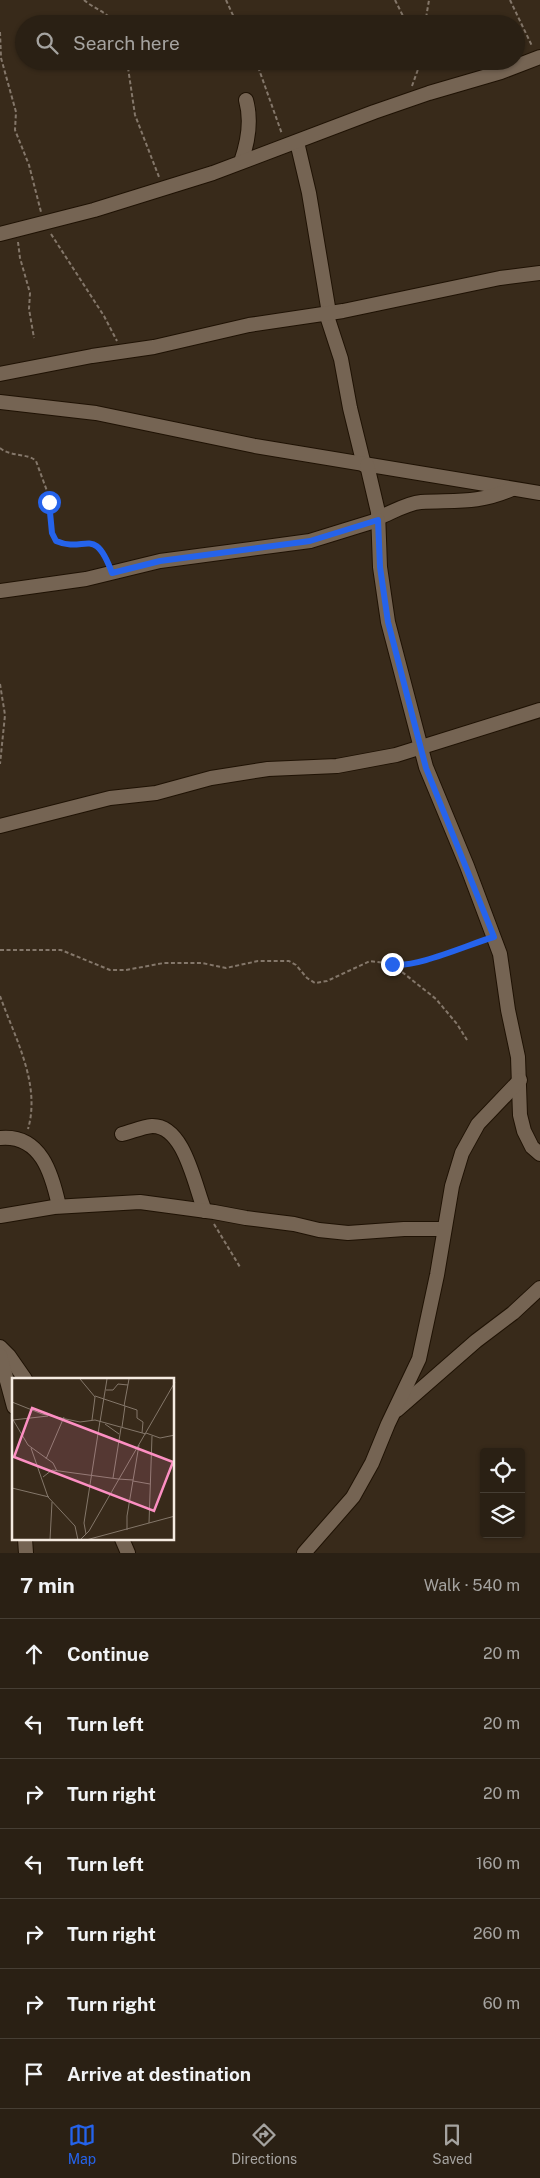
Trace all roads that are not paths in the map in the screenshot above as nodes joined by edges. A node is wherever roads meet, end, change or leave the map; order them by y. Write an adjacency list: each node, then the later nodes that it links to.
1 (537, 60): 2 (street)
2 (525, 64)
3 (507, 70): 5 (street)
4 (246, 100): 6 (street)
5 (292, 144): 6 (street); 9 (street)
6 (241, 162): 7 (street)
7 (0, 234)
8 (540, 272): 9 (street)
9 (327, 313): 10 (street); 12 (street)
10 (0, 374)
11 (0, 402): 12 (street)
12 (365, 465): 13 (street); 15 (street)
13 (513, 489): 14 (street); 15 (street)
14 (540, 493)
15 (378, 519): 16 (street); 18 (street)
16 (0, 591)
17 (540, 710): 18 (street)
18 (421, 748): 19 (street); 20 (street)
19 (0, 826)
20 (520, 1080): 23 (street); 27 (street)
21 (122, 1134): 25 (street)
22 (0, 1138): 24 (street)
23 (540, 1154)
24 (59, 1206): 25 (street); 26 (street)
25 (206, 1211): 27 (street)
26 (0, 1216)
27 (444, 1229): 33 (street)
28 (540, 1288): 33 (street)
29 (0, 1348): 31 (street)
30 (0, 1355): 32 (street)
31 (24, 1378)
32 (12, 1400)
33 (393, 1413): 38 (street)
34 (25, 1540): 36 (street)
35 (122, 1540): 37 (street)
36 (26, 1553)
37 (128, 1553)
38 (304, 1553)

